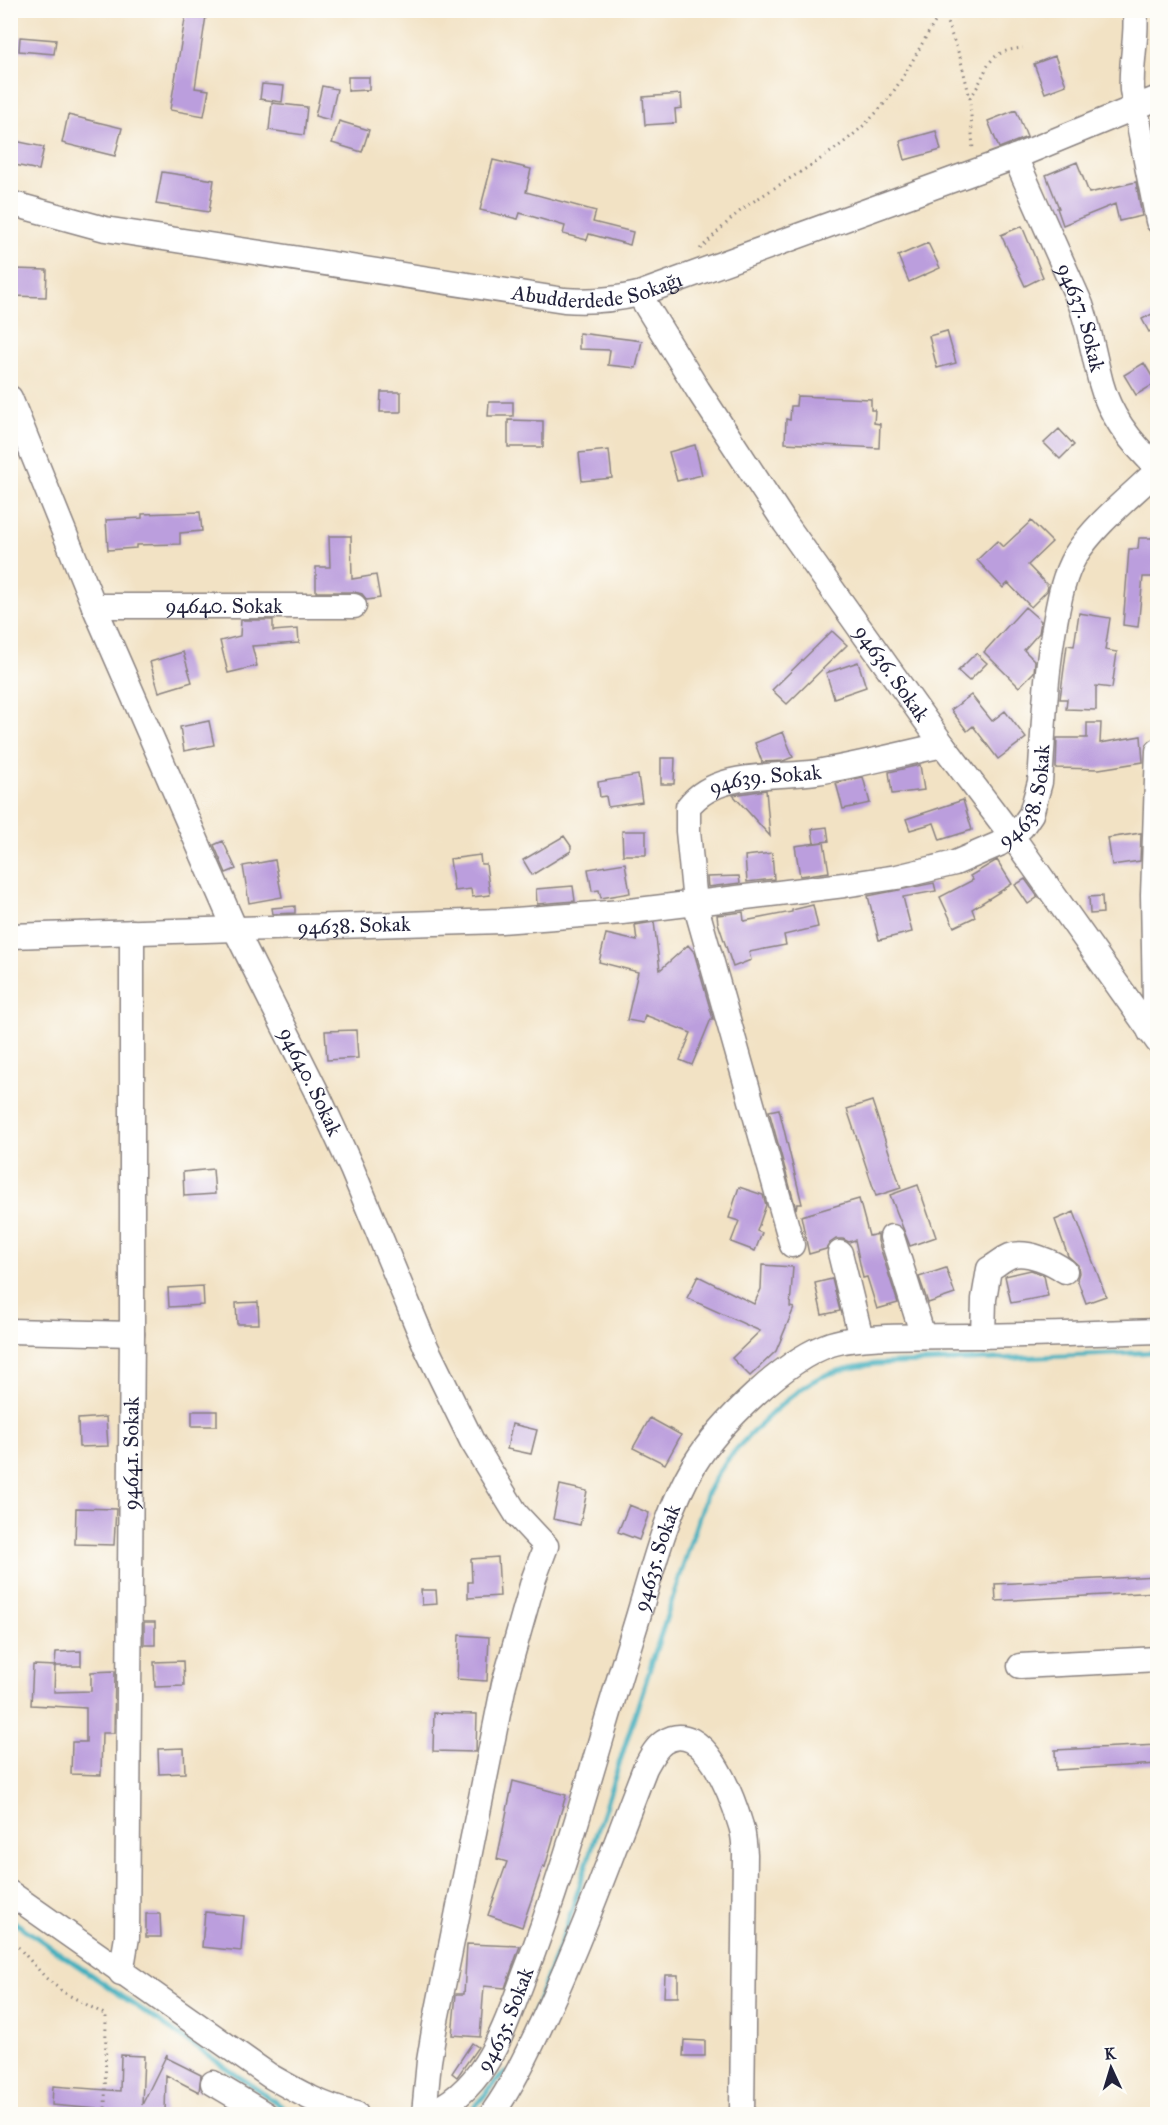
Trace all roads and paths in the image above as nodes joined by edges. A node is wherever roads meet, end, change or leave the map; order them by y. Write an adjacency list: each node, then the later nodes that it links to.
1 (1135, 10): 6 (street)
2 (943, 11): 4 (path); 11 (path)
3 (1023, 48): 4 (path)
4 (970, 98): 8 (path)
5 (1158, 98): 6 (street, Abudderdede Sokağı)
6 (1135, 108): 7 (street, Abudderdede Sokağı); 10 (street)
7 (1015, 157): 8 (street, Abudderdede Sokağı); 14 (street, 94637. Sokak)
8 (975, 170): 12 (street, Abudderdede Sokağı)
9 (10, 203): 12 (street, Abudderdede Sokağı)
10 (1158, 221)
11 (700, 249)
12 (639, 294): 17 (street, 94636. Sokak)
13 (10, 398): 15 (street, 94640. Sokak)
14 (1158, 469): 19 (street, 94638. Sokak)
15 (94, 606): 16 (street, 94640. Sokak); 21 (street, 94640. Sokak)
16 (354, 606)
17 (943, 745): 19 (street, 94636. Sokak); 20 (street, 94639. Sokak)
18 (1158, 752): 24 (street)
19 (1012, 836): 20 (street, 94638. Sokak); 24 (street, 94636. Sokak)
20 (695, 903): 21 (street, 94638. Sokak); 26 (street)
21 (235, 929): 22 (street, 94638. Sokak); 44 (street, 94640. Sokak)
22 (132, 932): 23 (street, 94638. Sokak); 31 (street, 94641. Sokak)
23 (10, 936)
24 (1154, 1037)
25 (892, 1237): 32 (street)
26 (792, 1245)
27 (840, 1253): 34 (street)
28 (1065, 1271): 33 (street)
29 (10, 1331): 31 (street)
30 (1158, 1331): 33 (street, 94635. Sokak)
31 (132, 1334): 39 (street, 94641. Sokak)
32 (923, 1336): 33 (street, 94635. Sokak); 34 (street, 94635. Sokak)
33 (983, 1336)
34 (861, 1338): 44 (street, 94635. Sokak)
35 (1158, 1659): 36 (street)
36 (1020, 1666)
37 (10, 1893): 39 (street)
38 (10, 1938): 41 (path)
39 (121, 1973): 43 (street)
40 (213, 2083): 42 (street)
41 (105, 2115)
42 (265, 2115)
43 (356, 2115)
44 (425, 2115)
45 (492, 2115): 46 (street)
46 (742, 2115)

